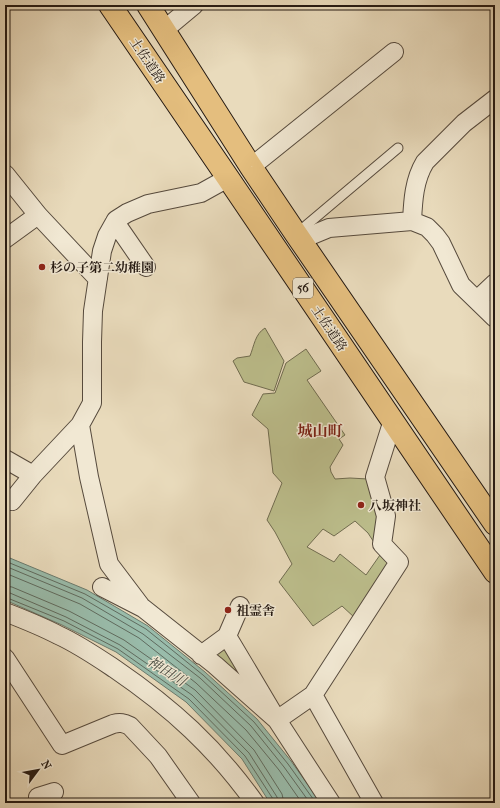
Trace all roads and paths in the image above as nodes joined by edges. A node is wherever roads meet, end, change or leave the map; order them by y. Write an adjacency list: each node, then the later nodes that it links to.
1 (110, 5): 10 (highway, 土佐道路 / 56)
2 (148, 5): 4 (highway, 土佐道路 / 56)
3 (194, 5): 4 (street)
4 (164, 30): 8 (highway, 土佐道路 / 56)
5 (394, 52): 8 (street)
6 (495, 99): 12 (street)
7 (398, 148): 14 (lane)
8 (251, 167): 14 (highway, 土佐道路 / 56)
9 (5, 174): 11 (street)
10 (228, 178): 13 (street); 21 (highway, 土佐道路 / 56)
11 (38, 215): 15 (street); 17 (street)
12 (412, 221): 14 (street); 19 (street)
13 (115, 222): 16 (street); 17 (street)
14 (298, 237): 26 (highway, 土佐道路 / 56)
15 (5, 239)
16 (146, 267)
17 (98, 279): 22 (street)
18 (495, 283): 19 (street)
19 (477, 300): 20 (street)
20 (495, 318)
21 (393, 420): 27 (highway, 土佐道路 / 56); 35 (street)
22 (80, 425): 24 (street); 30 (street)
23 (5, 459): 24 (street)
24 (33, 475): 25 (street)
25 (5, 498)
26 (495, 524)
27 (495, 572)
28 (102, 587): 30 (street)
29 (240, 606): 32 (street)
30 (143, 608): 33 (street)
31 (5, 612): 38 (street)
32 (227, 636): 33 (street); 36 (street)
33 (202, 655): 36 (street)
34 (5, 658): 37 (street)
35 (313, 695): 36 (street); 40 (street)
36 (277, 720): 39 (street)
37 (191, 803)
38 (255, 803)
39 (331, 803)
40 (374, 803)

